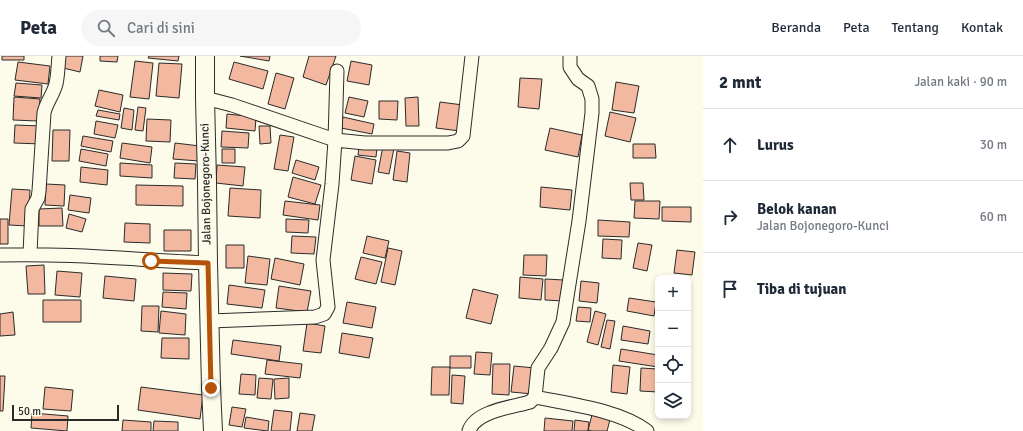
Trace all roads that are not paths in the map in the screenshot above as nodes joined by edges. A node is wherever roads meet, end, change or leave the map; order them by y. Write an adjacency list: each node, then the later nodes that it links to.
1 (59, 56): 8 (street)
2 (205, 56): 6 (main road, Jalan Bojonegoro-Kunci)
3 (472, 56): 7 (street)
4 (570, 56): 12 (street)
5 (337, 71): 7 (street)
6 (205, 98): 7 (street); 10 (main road, Jalan Bojonegoro-Kunci)
7 (335, 140): 11 (street)
8 (30, 254): 9 (street); 10 (street)
9 (0, 255)
10 (208, 263): 11 (main road, Jalan Bojonegoro-Kunci)
11 (210, 321): 13 (main road, Jalan Bojonegoro-Kunci)
12 (535, 397): 14 (street); 15 (street)
13 (213, 431)
14 (469, 431)
15 (648, 431)

